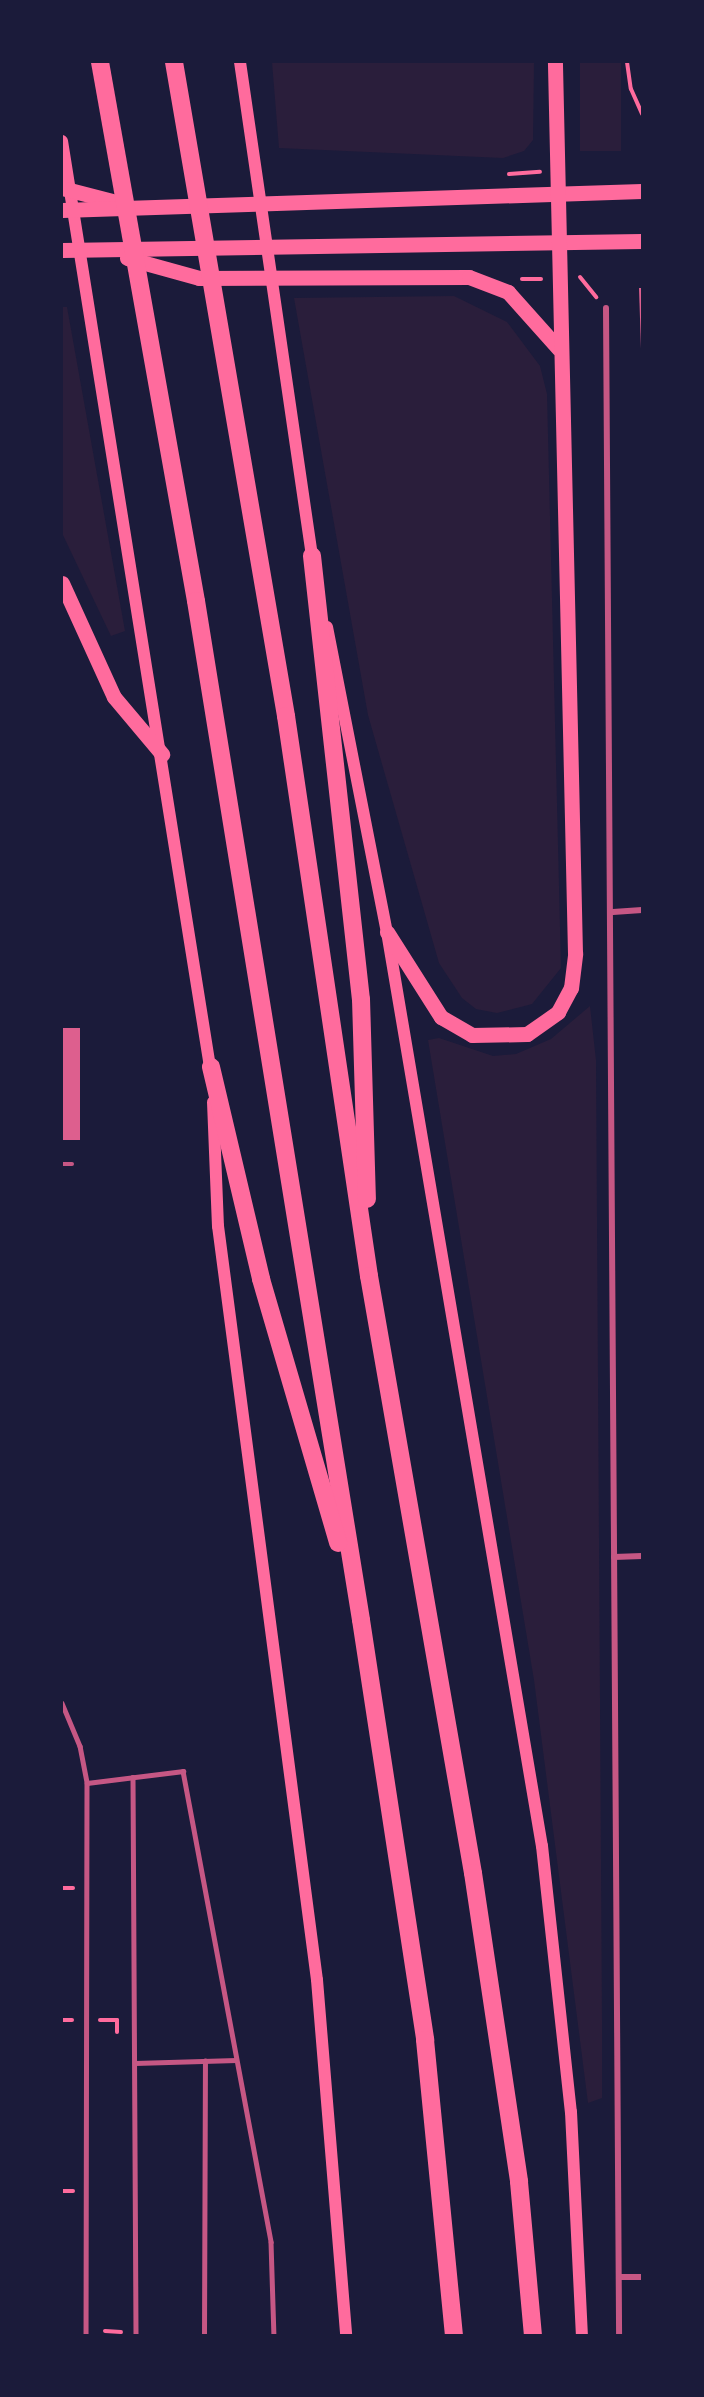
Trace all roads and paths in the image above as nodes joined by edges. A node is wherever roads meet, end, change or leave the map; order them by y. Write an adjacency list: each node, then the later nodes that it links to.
1 (100, 62): 35 (highway)
2 (174, 62): 32 (highway)
3 (240, 62): 23 (main road)
4 (555, 62): 10 (main road)
5 (627, 62): 6 (path)
6 (642, 114)
7 (62, 141): 25 (main road)
8 (62, 188): 11 (main road)
9 (642, 191): 10 (main road)
10 (557, 192): 11 (main road); 13 (main road)
11 (137, 208): 12 (main road)
12 (62, 210)
13 (557, 241): 14 (main road); 15 (main road); 22 (main road)
14 (642, 241)
15 (96, 249): 16 (main road); 22 (main road)
16 (62, 250)
17 (579, 274): 20 (path)
18 (518, 279): 19 (path)
19 (542, 279)
20 (589, 289)
21 (606, 308): 27 (street)
22 (560, 350): 28 (main road)
23 (312, 556): 28 (main road); 32 (highway)
24 (62, 583): 25 (main road)
25 (162, 754): 29 (main road)
26 (642, 910): 27 (street)
27 (613, 912): 33 (street)
28 (387, 933): 59 (main road)
29 (211, 1067): 35 (highway); 56 (main road)
30 (62, 1164): 31 (lane)
31 (72, 1164)
32 (369, 1276): 58 (highway)
33 (614, 1557): 34 (street); 48 (street)
34 (642, 1557)
35 (361, 1620): 57 (highway)
36 (62, 1703): 38 (lane)
37 (133, 1777): 38 (lane); 43 (lane); 45 (lane)
38 (87, 1783): 51 (lane)
39 (62, 2020): 40 (path)
40 (72, 2020)
41 (100, 2020): 42 (path)
42 (117, 2032)
43 (236, 2060): 44 (lane); 55 (lane)
44 (205, 2061): 45 (lane); 54 (lane)
45 (135, 2063): 53 (lane)
46 (62, 2191): 47 (path)
47 (73, 2191)
48 (619, 2277): 49 (street); 60 (street)
49 (642, 2277)
50 (105, 2331): 52 (path)
51 (86, 2336)
52 (121, 2336)
53 (136, 2336)
54 (204, 2336)
55 (274, 2336)
56 (346, 2336)
57 (454, 2336)
58 (533, 2336)
59 (582, 2336)
60 (619, 2336)

